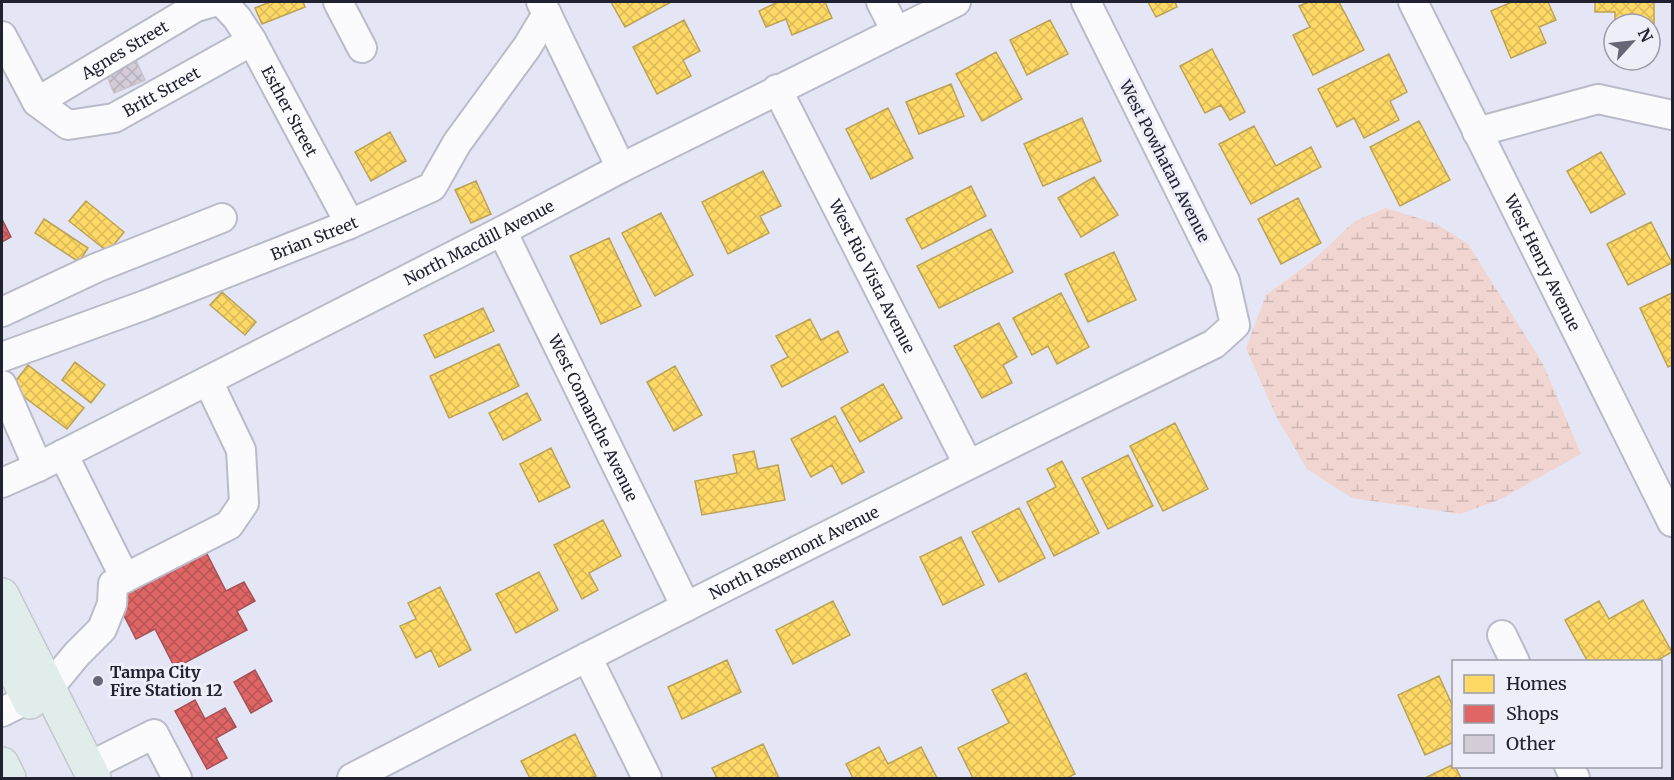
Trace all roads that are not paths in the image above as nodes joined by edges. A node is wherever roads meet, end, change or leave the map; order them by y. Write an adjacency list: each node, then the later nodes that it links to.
1 (214, 2): 14 (street, Agnes Street)
2 (222, 2): 11 (street, Esther Street)
3 (338, 2): 12 (street)
4 (881, 2): 9 (street)
5 (956, 2): 9 (street, North Macdill Avenue)
6 (1086, 2): 22 (street, West Powhatan Avenue)
7 (1413, 2): 16 (street, West Henry Avenue)
8 (544, 8): 17 (street); 19 (street, Brian Street)
9 (896, 31): 13 (street, North Macdill Avenue)
10 (2, 36): 14 (street)
11 (252, 41): 14 (street, Britt Street); 19 (street, Esther Street)
12 (362, 48)
13 (777, 89): 17 (street, North Macdill Avenue); 28 (street, West Rio Vista Avenue)
14 (37, 102)
15 (1672, 115): 16 (street)
16 (1477, 132): 30 (street, West Henry Avenue)
17 (621, 168): 20 (street, North Macdill Avenue)
18 (222, 218): 21 (street)
19 (350, 224): 23 (street, Brian Street)
20 (502, 231): 24 (street, North Macdill Avenue); 33 (street, West Comanche Avenue)
21 (2, 312)
22 (1235, 324): 28 (street, North Rosemont Avenue)
23 (2, 357)
24 (208, 381): 27 (street, North Macdill Avenue); 31 (street)
25 (2, 385): 26 (street)
26 (12, 428): 27 (street)
27 (50, 461): 29 (street, North Macdill Avenue); 31 (street)
28 (968, 464): 33 (street, North Rosemont Avenue)
29 (2, 483)
30 (1672, 522)
31 (125, 578): 38 (street)
32 (2, 595): 38 (main road)
33 (686, 607): 36 (street, North Rosemont Avenue)
34 (1502, 635): 37 (street)
35 (2, 650): 38 (main road)
36 (587, 657): 43 (street, North Rosemont Avenue); 44 (street)
37 (1514, 660)
38 (26, 700): 40 (main road)
39 (2, 764): 41 (main road)
40 (84, 774): 42 (street)
41 (9, 778)
42 (177, 778)
43 (352, 778)
44 (648, 778)

